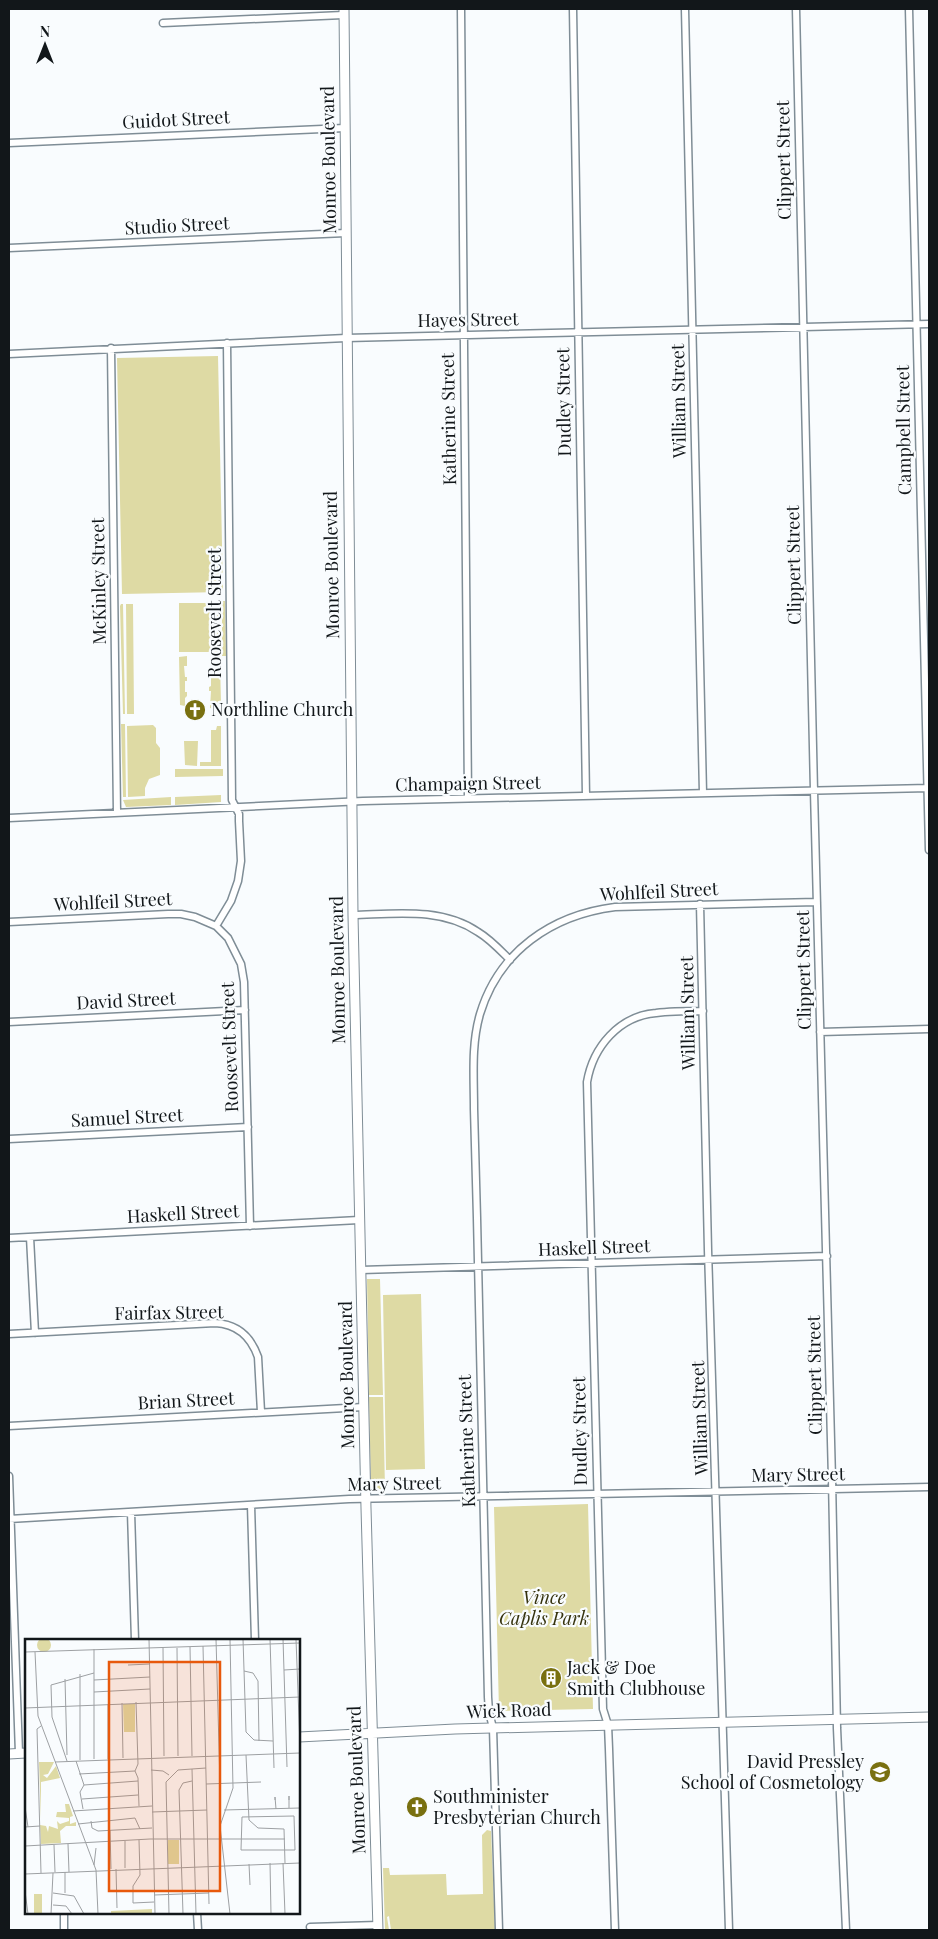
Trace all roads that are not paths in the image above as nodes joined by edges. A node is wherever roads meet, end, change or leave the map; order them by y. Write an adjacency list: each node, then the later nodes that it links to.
1 (461, 9): 17 (street, Katherine Street)
2 (573, 9): 16 (street, Dudley Street)
3 (685, 9): 15 (street, William Street)
4 (796, 9): 14 (street, Clippert Street)
5 (909, 9): 12 (street, Campbell Street)
6 (344, 12): 7 (street); 8 (street, Monroe Boulevard)
7 (163, 23)
8 (345, 128): 9 (street, Guidot Street); 10 (street, Monroe Boulevard)
9 (9, 143)
10 (346, 233): 11 (street, Studio Street); 18 (street, Monroe Boulevard)
11 (9, 248)
12 (916, 324): 13 (street, Hayes Street); 14 (street, Hayes Street); 22 (street, Campbell Street)
13 (929, 324)
14 (803, 327): 15 (street, Hayes Street); 23 (street, Clippert Street)
15 (692, 329): 16 (street, Hayes Street); 24 (street, William Street)
16 (578, 332): 17 (street, Hayes Street); 25 (street, Dudley Street)
17 (463, 334): 18 (street, Hayes Street); 26 (street, Katherine Street)
18 (346, 338): 19 (street, Hayes Street); 27 (street, Monroe Boulevard)
19 (227, 343): 20 (street, Hayes Street); 28 (street, Roosevelt Street)
20 (111, 348): 21 (street, Hayes Street); 29 (street, McKinley Street)
21 (9, 354)
22 (928, 788): 23 (street, Champaign Street); 31 (street, Campbell Street)
23 (814, 791): 24 (street, Champaign Street); 32 (street, Clippert Street)
24 (703, 793): 25 (street, Champaign Street)
25 (586, 796): 26 (street, Champaign Street)
26 (468, 798): 27 (street, Champaign Street)
27 (351, 802): 28 (street, Champaign Street); 34 (street, Monroe Boulevard)
28 (235, 807): 29 (street, Champaign Street); 36 (street, Roosevelt Street)
29 (117, 813): 30 (street, Champaign Street)
30 (9, 818)
31 (929, 850)
32 (817, 902): 33 (street, Wohlfeil Street); 42 (street, Clippert Street)
33 (700, 904): 37 (street, Wohlfeil Street); 39 (street, William Street)
34 (353, 915): 37 (street); 45 (street, Monroe Boulevard)
35 (9, 922): 36 (street, Wohlfeil Street)
36 (216, 926): 38 (street, Roosevelt Street)
37 (510, 960): 52 (street, Katherine Street)
38 (245, 1010): 40 (street, David Street); 43 (street, Roosevelt Street)
39 (703, 1011): 50 (street, William Street); 51 (street, Dudley Street)
40 (9, 1022)
41 (929, 1029): 42 (street)
42 (820, 1032): 49 (street, Clippert Street)
43 (248, 1127): 44 (street, Samuel Street); 46 (street, Roosevelt Street)
44 (9, 1139)
45 (359, 1220): 46 (street, Haskell Street); 53 (street, Monroe Boulevard)
46 (250, 1226): 47 (street, Haskell Street)
47 (30, 1237): 48 (street, Haskell Street); 54 (street)
48 (9, 1238)
49 (827, 1256): 50 (street, Haskell Street); 62 (street, Clippert Street)
50 (709, 1260): 51 (street, Haskell Street); 61 (street, William Street)
51 (591, 1264): 52 (street, Haskell Street); 63 (street, Dudley Street)
52 (478, 1267): 53 (street, Haskell Street); 64 (street, Katherine Street)
53 (361, 1270): 56 (street, Monroe Boulevard)
54 (35, 1333): 55 (street, Fairfax Street); 57 (street, Fairfax Street)
55 (9, 1334)
56 (364, 1406): 57 (street, Brian Street); 65 (street, Monroe Boulevard)
57 (261, 1412): 58 (street, Brian Street)
58 (9, 1426)
59 (9, 1476): 68 (street)
60 (929, 1487): 62 (street, Mary Street)
61 (717, 1490): 62 (street, Mary Street); 63 (street, Mary Street); 73 (street, William Street)
62 (832, 1490): 72 (street, Clippert Street)
63 (597, 1494): 64 (street, Mary Street); 74 (street, Dudley Street)
64 (483, 1497): 65 (street, Mary Street); 75 (street, Katherine Street)
65 (366, 1499): 66 (street, Mary Street); 76 (street, Monroe Boulevard)
66 (251, 1505): 67 (street, Mary Street); 70 (street)
67 (131, 1512): 68 (street, Mary Street); 69 (street)
68 (10, 1519): 78 (street)
69 (135, 1639)
70 (255, 1639)
71 (929, 1717): 72 (street, Wick Road)
72 (837, 1720): 73 (street, Wick Road); 89 (street, Clippert Street)
73 (723, 1722): 74 (street, Wick Road); 88 (street, William Street)
74 (608, 1725): 75 (street, Wick Road); 87 (street, Dudley Street)
75 (493, 1728): 76 (street, Wick Road); 86 (street, Katherine Street)
76 (371, 1733): 77 (street, Wick Road); 83 (street, Monroe Boulevard)
77 (300, 1737)
78 (23, 1753): 79 (street)
79 (9, 1754)
80 (64, 1914): 84 (street)
81 (197, 1914): 85 (street)
82 (310, 1927): 83 (street)
83 (378, 1928)
84 (64, 1930)
85 (198, 1930)
86 (499, 1930)
87 (615, 1930)
88 (729, 1930)
89 (846, 1930)

